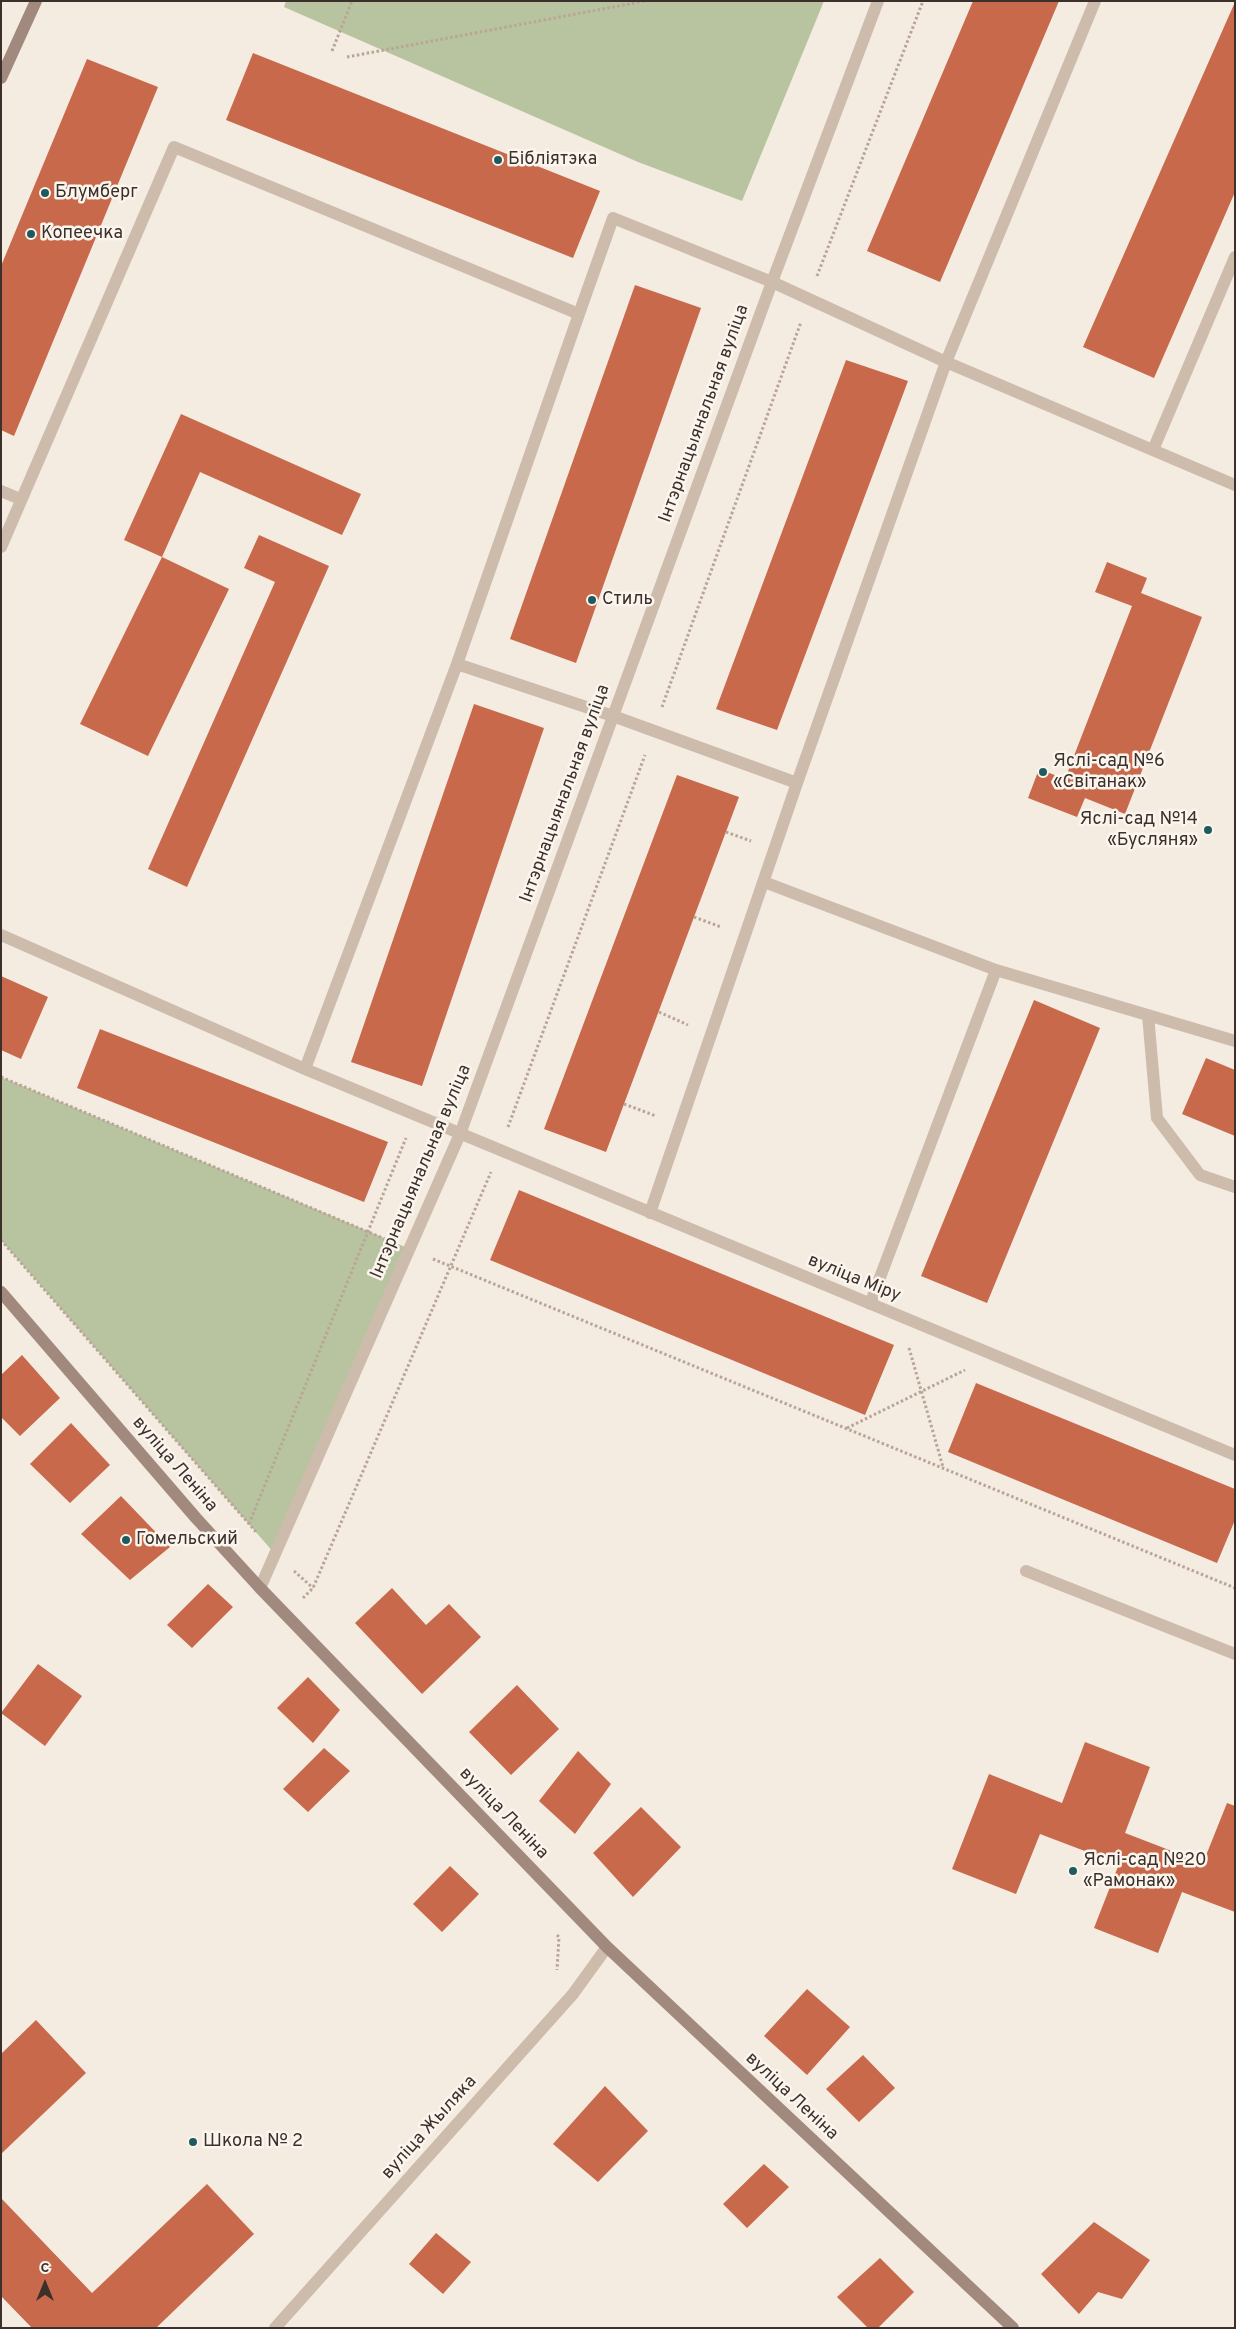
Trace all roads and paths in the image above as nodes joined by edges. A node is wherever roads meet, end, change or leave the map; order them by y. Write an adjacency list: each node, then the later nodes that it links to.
1 (36, 1): 9 (street)
2 (352, 1): 7 (path)
3 (644, 1): 8 (path)
4 (878, 1): 11 (street, Інтэрнацыянальная вуліца)
5 (923, 1): 12 (path)
6 (1095, 1): 14 (street)
7 (332, 51)
8 (347, 57)
9 (1, 78)
10 (1235, 257): 15 (street)
11 (772, 282): 12 (street); 13 (street); 21 (street, Інтэрнацыянальная вуліца)
12 (809, 298): 14 (street); 22 (path)
13 (579, 314): 18 (street); 20 (street)
14 (946, 362): 15 (street); 23 (street)
15 (1153, 450): 16 (street)
16 (1235, 485)
17 (1, 491): 18 (street)
18 (20, 499): 19 (street)
19 (1, 546)
20 (457, 664): 21 (street); 29 (street)
21 (613, 716): 22 (street); 34 (street, Інтэрнацыянальная вуліца)
22 (654, 730): 23 (street); 35 (path)
23 (797, 782): 24 (street)
24 (764, 882): 26 (street); 33 (street)
25 (1, 935): 29 (street, вуліца Міру)
26 (996, 970): 27 (street); 43 (street)
27 (1148, 1015): 28 (street); 36 (street)
28 (1235, 1041)
29 (305, 1069): 32 (street, вуліца Міру)
30 (1, 1077): 38 (path)
31 (624, 1104): 33 (path)
32 (416, 1115): 34 (street, вуліца Міру); 38 (path)
33 (681, 1125): 37 (street)
34 (460, 1134): 35 (street, вуліца Міру); 40 (street, Інтэрнацыянальная вуліца)
35 (500, 1150): 37 (street, вуліца Міру); 41 (path)
36 (1235, 1187)
37 (650, 1213): 43 (street, вуліца Міру)
38 (368, 1232): 40 (path); 50 (path)
39 (1, 1240): 50 (path)
40 (410, 1249): 41 (path); 51 (street, Інтэрнацыянальная вуліца)
41 (450, 1266): 47 (path); 54 (path)
42 (1, 1292): 53 (street, вуліца Леніна)
43 (870, 1304): 44 (street, вуліца Міру)
44 (901, 1317): 45 (street, вуліца Міру); 46 (path)
45 (995, 1356): 46 (path); 48 (street, вуліца Міру)
46 (921, 1392): 47 (path); 49 (path)
47 (847, 1428): 49 (path)
48 (1235, 1455)
49 (943, 1468): 55 (path)
50 (249, 1524): 51 (path)
51 (276, 1554): 53 (street, Інтэрнацыянальная вуліца); 54 (path)
52 (1026, 1571): 57 (street)
53 (260, 1588): 56 (street, вуліца Леніна)
54 (312, 1588): 56 (path)
55 (1235, 1588)
56 (286, 1615): 58 (street, вуліца Леніна)
57 (1235, 1654)
58 (607, 1947): 59 (street, вуліца Жыляка); 60 (street, вуліца Леніна)
59 (275, 2328)
60 (1013, 2328)

